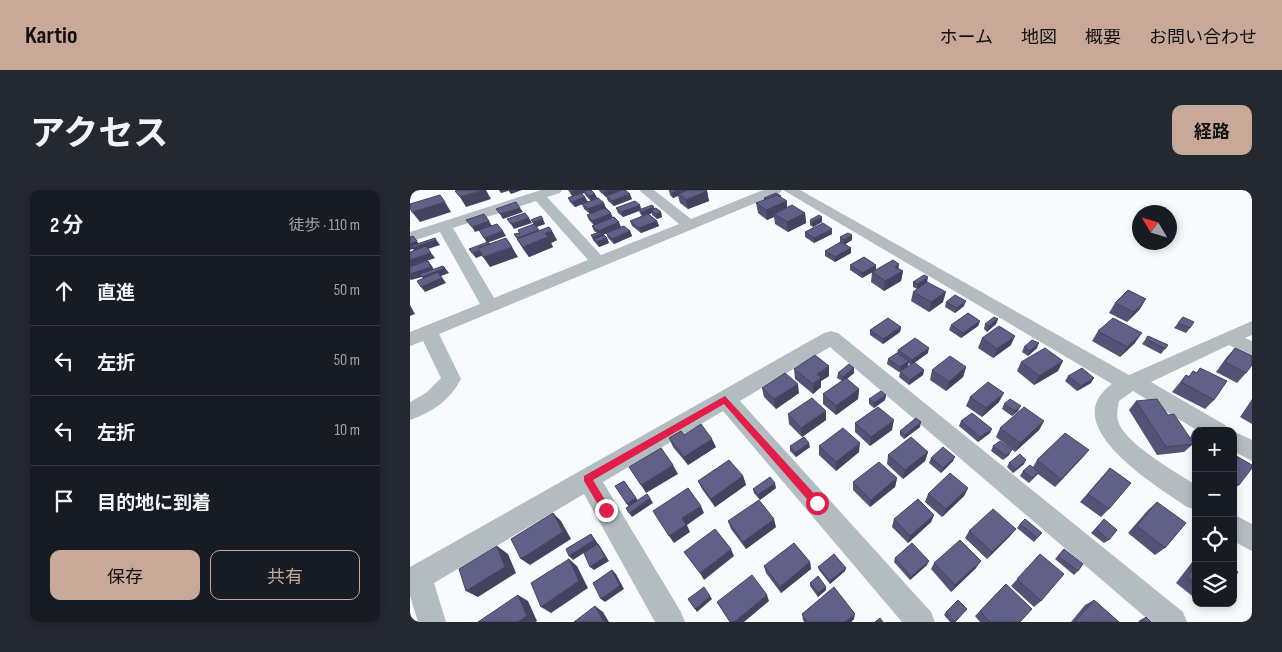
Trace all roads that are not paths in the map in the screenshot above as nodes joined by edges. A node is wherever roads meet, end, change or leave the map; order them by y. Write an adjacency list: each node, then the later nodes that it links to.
1 (555, 190): 5 (street)
2 (646, 190): 6 (street)
3 (775, 190): 6 (street)
4 (790, 190): 15 (street)
5 (538, 196): 7 (street); 9 (street)
6 (689, 225): 9 (street)
7 (444, 226): 8 (street); 10 (street)
8 (410, 237)
9 (598, 262): 10 (street)
10 (490, 306): 12 (street)
11 (1252, 327): 13 (street)
12 (419, 335): 17 (street)
13 (1230, 338): 14 (street); 15 (street)
14 (1252, 349)
15 (1131, 383): 18 (street); 22 (street)
16 (725, 399): 21 (street); 28 (street); 29 (street)
17 (410, 411)
18 (1210, 427)
19 (1237, 442): 20 (street)
20 (1252, 451)
21 (588, 478): 25 (street); 27 (street)
22 (1192, 496)
23 (1237, 529): 24 (street)
24 (1252, 539)
25 (414, 579): 26 (street)
26 (432, 622)
27 (671, 622)
28 (922, 622)
29 (1173, 622)

